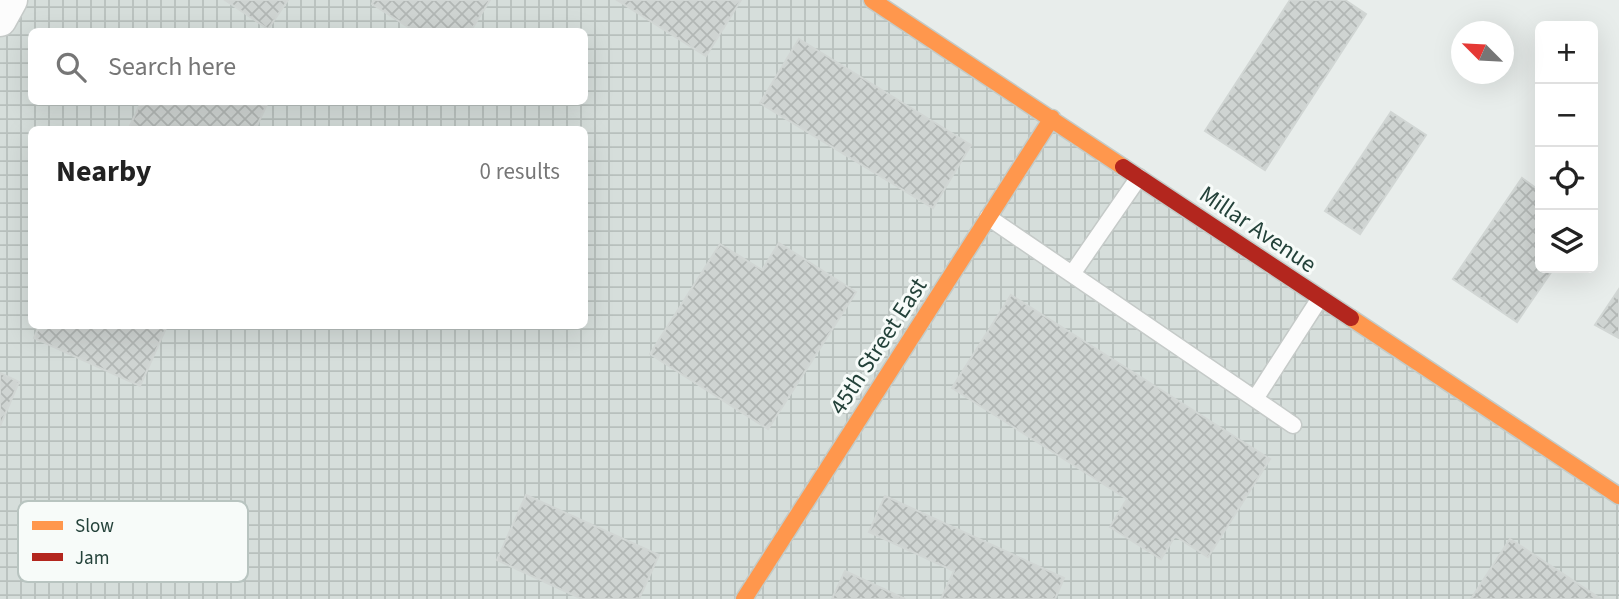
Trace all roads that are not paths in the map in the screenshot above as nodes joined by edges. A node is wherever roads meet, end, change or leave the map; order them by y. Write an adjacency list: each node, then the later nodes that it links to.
1 (11, 0): 3 (street)
2 (872, 0): 4 (street, Millar Avenue)
3 (0, 20)
4 (1052, 118): 5 (street, Millar Avenue); 6 (street, 45th Street East)
5 (1139, 177): 7 (lane); 8 (street, Millar Avenue)
6 (988, 217): 7 (lane); 12 (street, 45th Street East)
7 (1072, 274): 9 (lane)
8 (1320, 298): 9 (lane); 11 (street, Millar Avenue)
9 (1255, 399): 10 (lane)
10 (1293, 425)
11 (1619, 496)
12 (744, 599)

